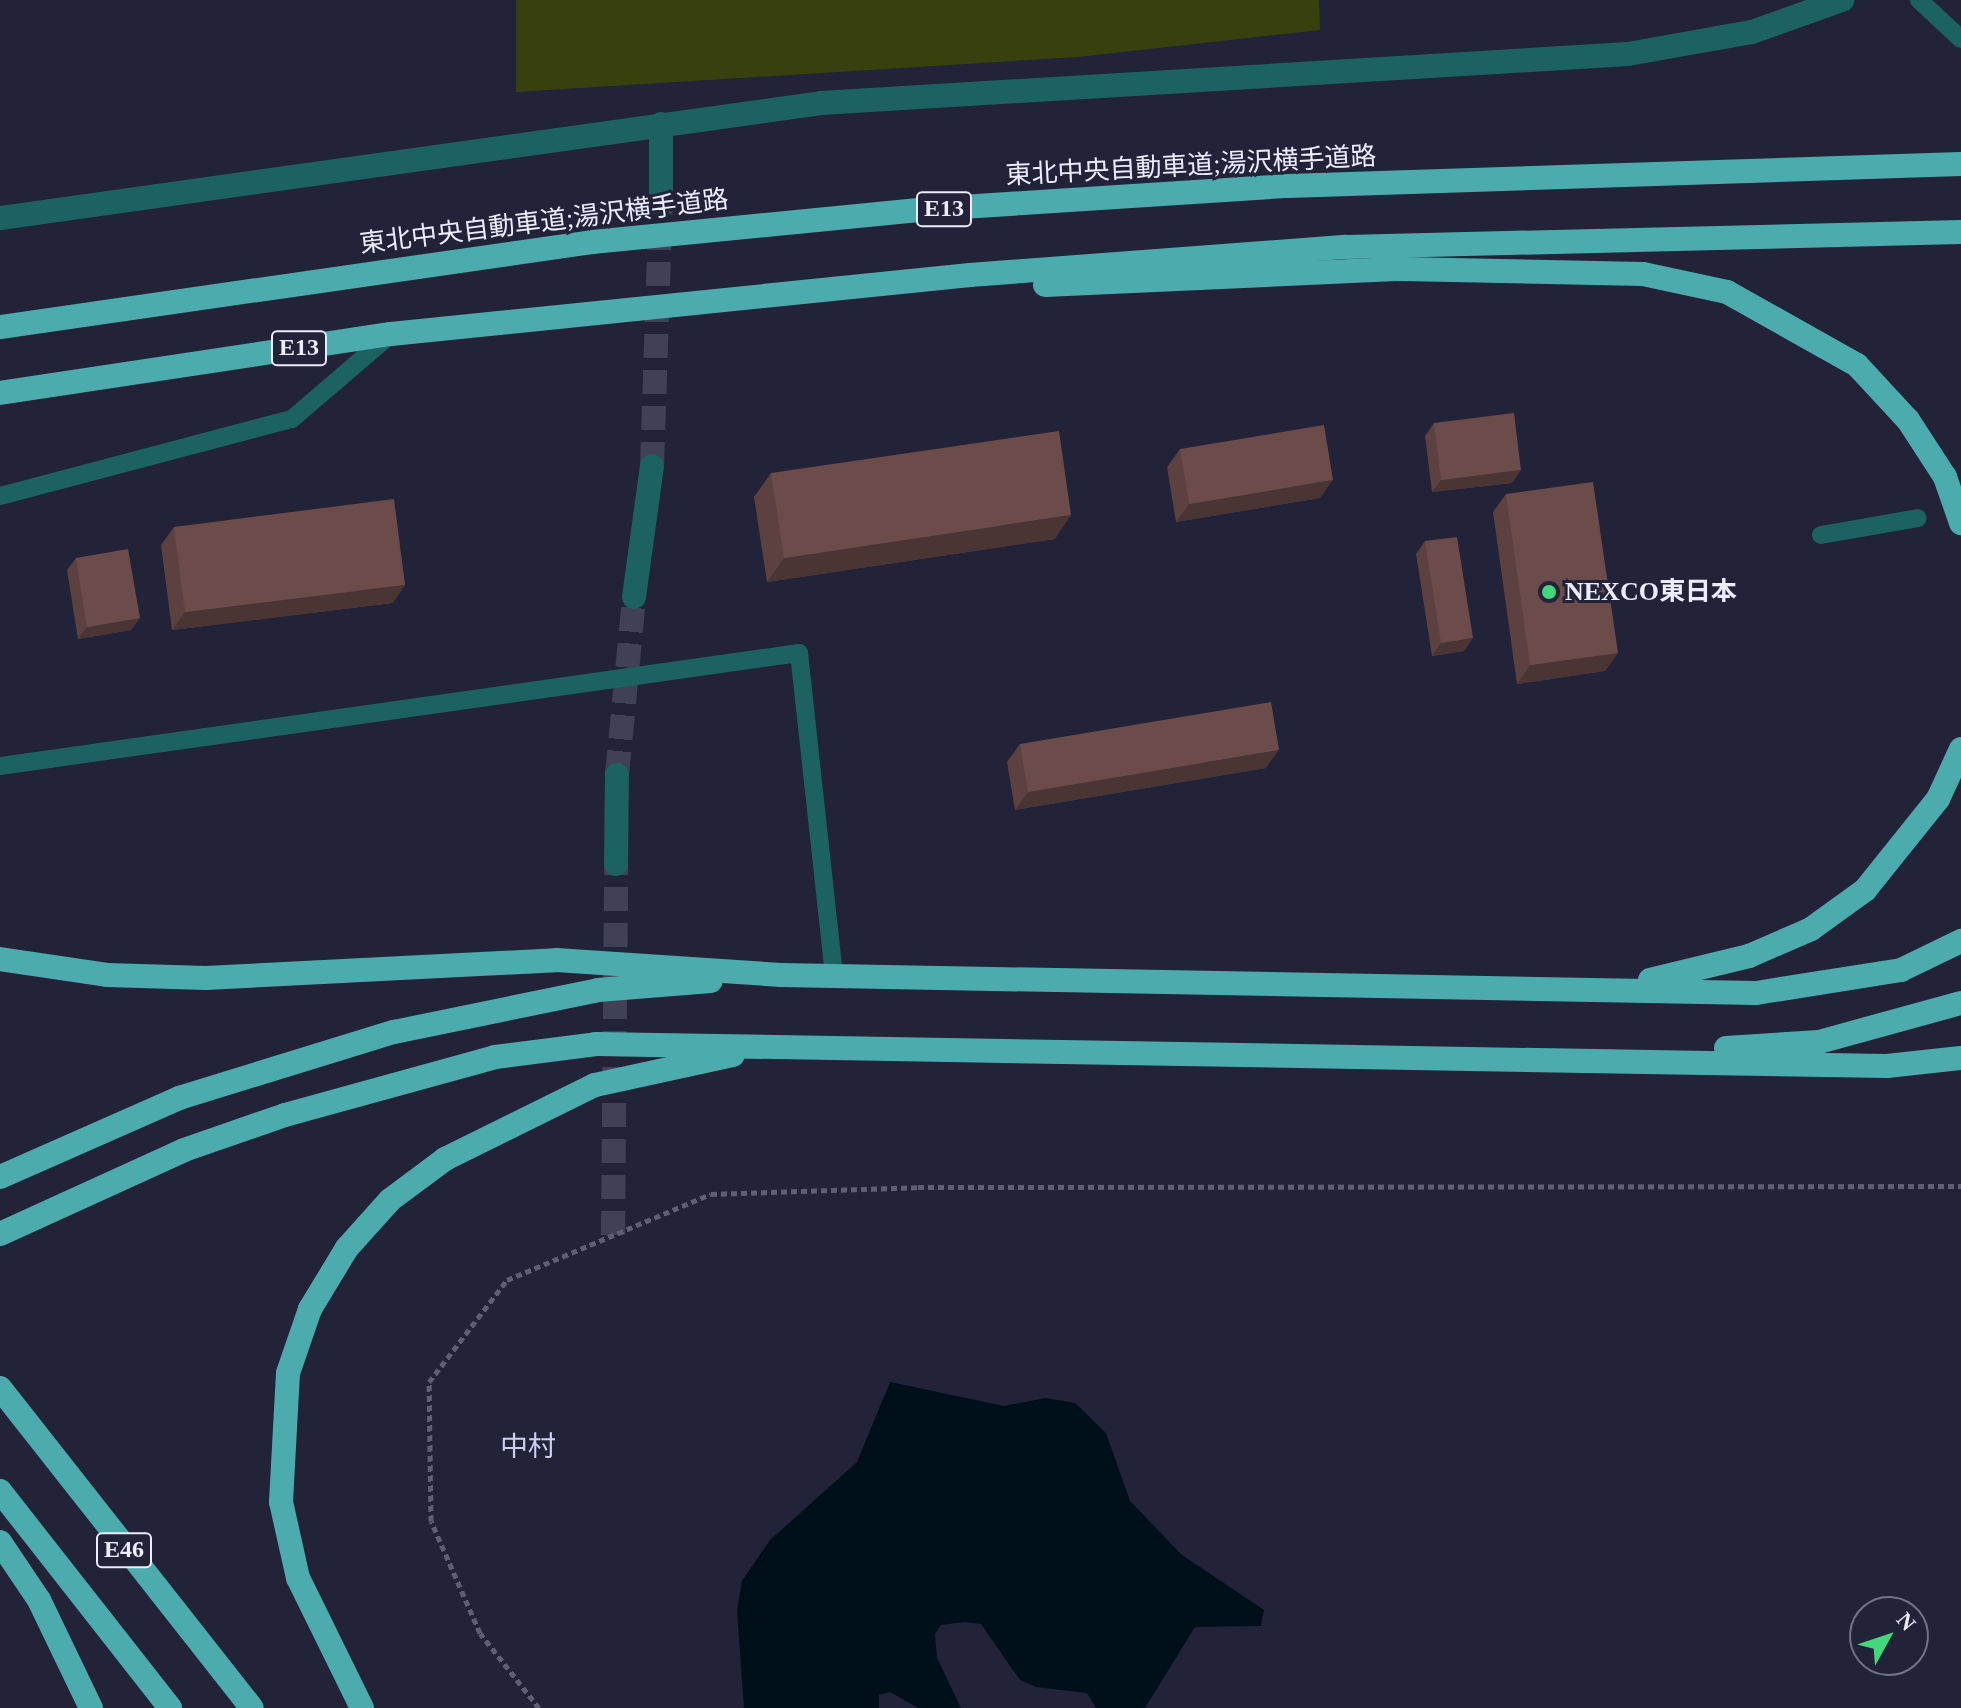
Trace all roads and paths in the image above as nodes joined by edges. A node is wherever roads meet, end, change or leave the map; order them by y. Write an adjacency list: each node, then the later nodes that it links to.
1 (1842, 0): 4 (street)
2 (1919, 0): 3 (lane)
3 (1961, 39)
4 (661, 124): 6 (street); 7 (street)
5 (1961, 164): 10 (highway, 東北中央自動車道;湯沢横手道路 / E13)
6 (661, 190)
7 (0, 218)
8 (1961, 232): 9 (highway, E13)
9 (600, 310): 11 (highway, E13); 16 (highway)
10 (0, 327)
11 (391, 334): 12 (highway, E13); 14 (lane)
12 (0, 393)
13 (652, 466): 18 (street)
14 (0, 496)
15 (1918, 518): 17 (lane)
16 (1961, 523)
17 (1821, 535)
18 (634, 597)
19 (1961, 749): 27 (highway)
20 (0, 766): 26 (lane)
21 (617, 775): 22 (street)
22 (616, 864)
23 (1961, 941): 27 (highway)
24 (0, 959): 25 (highway)
25 (781, 975): 26 (highway); 32 (highway)
26 (834, 977): 27 (highway)
27 (1568, 990)
28 (1961, 1003): 30 (highway)
29 (795, 1046): 30 (highway); 34 (highway); 41 (highway)
30 (1568, 1057): 31 (highway)
31 (1961, 1058)
32 (0, 1177)
33 (1961, 1186): 42 (path)
34 (0, 1234)
35 (0, 1388): 40 (highway, E46)
36 (0, 1491): 39 (highway, E46)
37 (0, 1542): 38 (highway)
38 (91, 1708)
39 (170, 1708)
40 (252, 1708)
41 (362, 1708)
42 (539, 1708)

